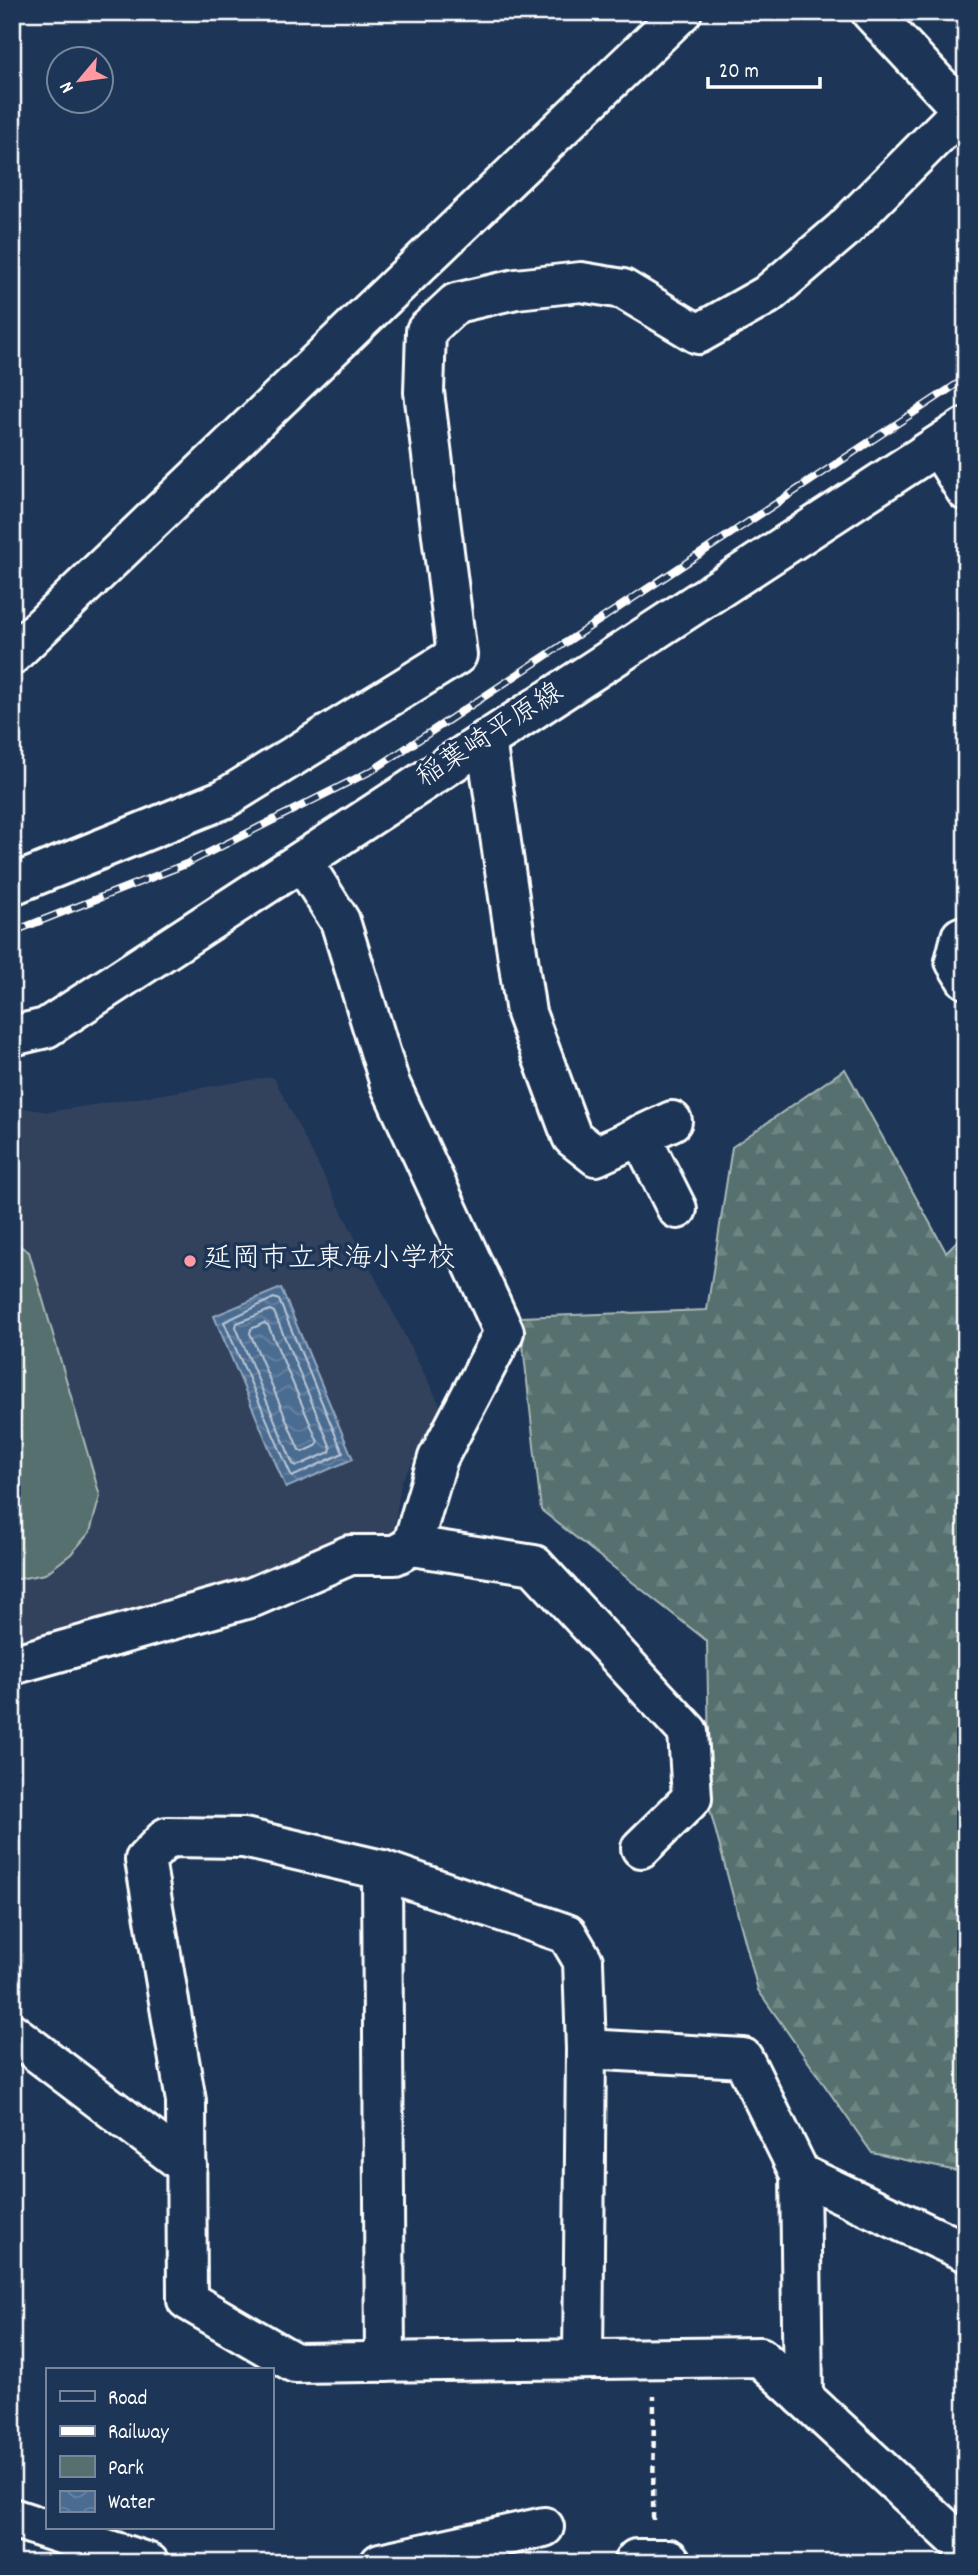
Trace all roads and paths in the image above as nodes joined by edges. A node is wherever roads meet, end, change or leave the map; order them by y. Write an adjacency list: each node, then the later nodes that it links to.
1 (682, 12): 6 (street)
2 (871, 12): 3 (street)
3 (964, 108): 9 (street)
4 (952, 436): 5 (street); 7 (street, 稲葉崎平原線)
5 (966, 491)
6 (12, 655)
7 (485, 740): 8 (street, 稲葉崎平原線); 13 (street)
8 (302, 861): 12 (street, 稲葉崎平原線); 14 (street)
9 (12, 885)
10 (966, 934): 11 (street)
11 (966, 979)
12 (12, 1036)
13 (677, 1209)
14 (412, 1545): 15 (street); 16 (street)
15 (12, 1665)
16 (641, 1848)
17 (382, 1870): 19 (street); 20 (street); 25 (street)
18 (12, 2033): 20 (street)
19 (586, 2049): 21 (street); 24 (street)
20 (187, 2166): 25 (street)
21 (800, 2174): 22 (street); 26 (street)
22 (966, 2252)
23 (654, 2357): 24 (street); 26 (street); 32 (path)
24 (583, 2358): 25 (street)
25 (385, 2362)
26 (803, 2397): 31 (street)
27 (12, 2518): 29 (street)
28 (544, 2527): 34 (street)
29 (46, 2529)
30 (49, 2530): 33 (street)
31 (966, 2548)
32 (653, 2562)
33 (149, 2563)
34 (380, 2563)

